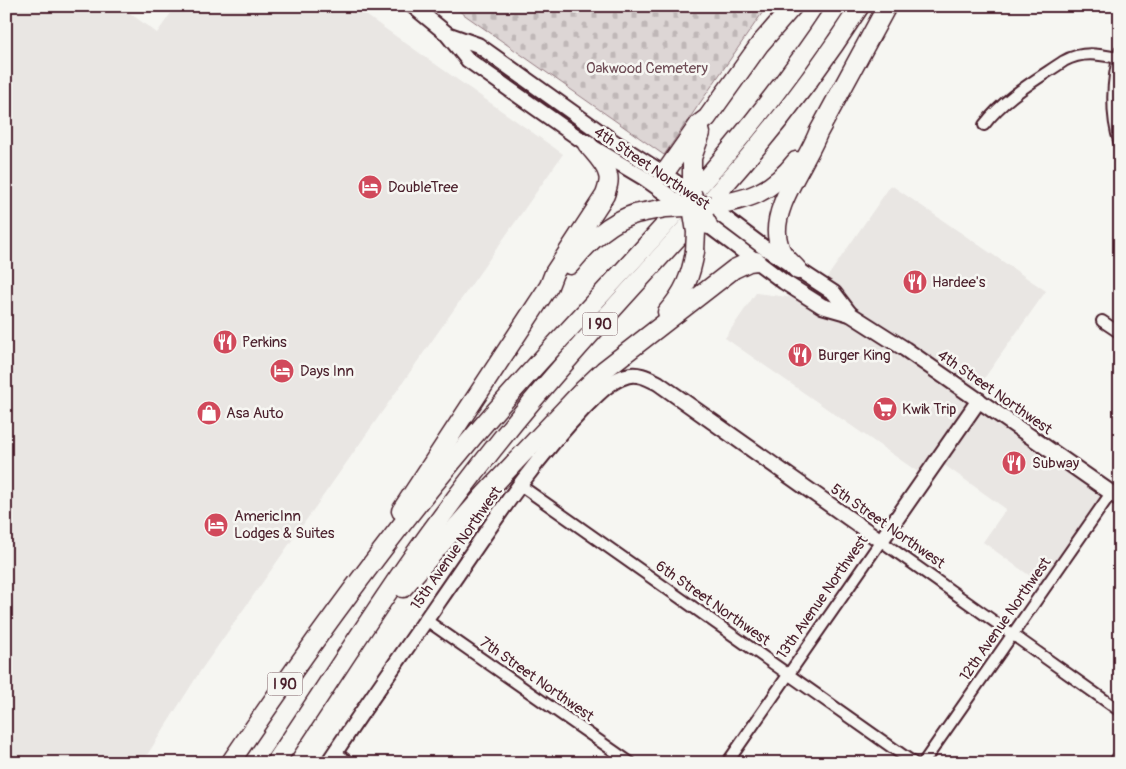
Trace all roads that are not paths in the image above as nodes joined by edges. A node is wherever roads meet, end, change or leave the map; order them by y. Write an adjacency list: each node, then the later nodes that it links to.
1 (413, 6): 6 (street, 4th Street Northwest)
2 (793, 6): 8 (highway)
3 (838, 6): 26 (highway, I 90)
4 (860, 6): 29 (highway, I 90)
5 (887, 6): 10 (highway)
6 (446, 33): 11 (street, 4th Street Northwest); 13 (street, 4th Street Northwest)
7 (1119, 55): 9 (street); 12 (street)
8 (707, 118): 13 (highway); 13 (highway)
9 (984, 125)
10 (818, 133): 13 (highway); 15 (highway)
11 (587, 144): 13 (street, 4th Street Northwest); 16 (highway)
12 (1120, 144)
13 (693, 204): 14 (street, 4th Street Northwest); 15 (street, 4th Street Northwest); 16 (highway, bridge); 20 (highway, bridge)
14 (756, 261): 17 (street, 4th Street Northwest); 20 (highway)
15 (798, 270): 17 (street, 4th Street Northwest)
16 (549, 286): 26 (highway)
17 (850, 314): 22 (street, 4th Street Northwest)
18 (1102, 321): 19 (street)
19 (1120, 333)
20 (630, 349): 29 (highway)
21 (635, 374): 23 (street, 15th Avenue Northwest); 25 (street, 5th Street Northwest)
22 (979, 400): 24 (street, 4th Street Northwest); 25 (street, 13th Avenue Northwest)
23 (520, 485): 27 (street, 15th Avenue Northwest); 30 (street, 6th Street Northwest)
24 (1115, 496): 28 (street, 12th Avenue Northwest)
25 (881, 541): 28 (street, 5th Street Northwest); 30 (street, 13th Avenue Northwest)
26 (340, 606): 34 (highway, I 90)
27 (426, 620): 33 (street, 15th Avenue Northwest); 37 (street, 7th Street Northwest)
28 (1013, 634): 31 (street, 5th Street Northwest); 40 (street, 12th Avenue Northwest)
29 (351, 649): 35 (highway, I 90)
30 (788, 675): 38 (street, 13th Avenue Northwest); 39 (street, 6th Street Northwest)
31 (1120, 711)
32 (1120, 755): 41 (street)
33 (331, 757): 36 (street)
34 (230, 763)
35 (274, 763)
36 (350, 763)
37 (631, 763)
38 (727, 763)
39 (914, 763)
40 (923, 763)
41 (1114, 763)

